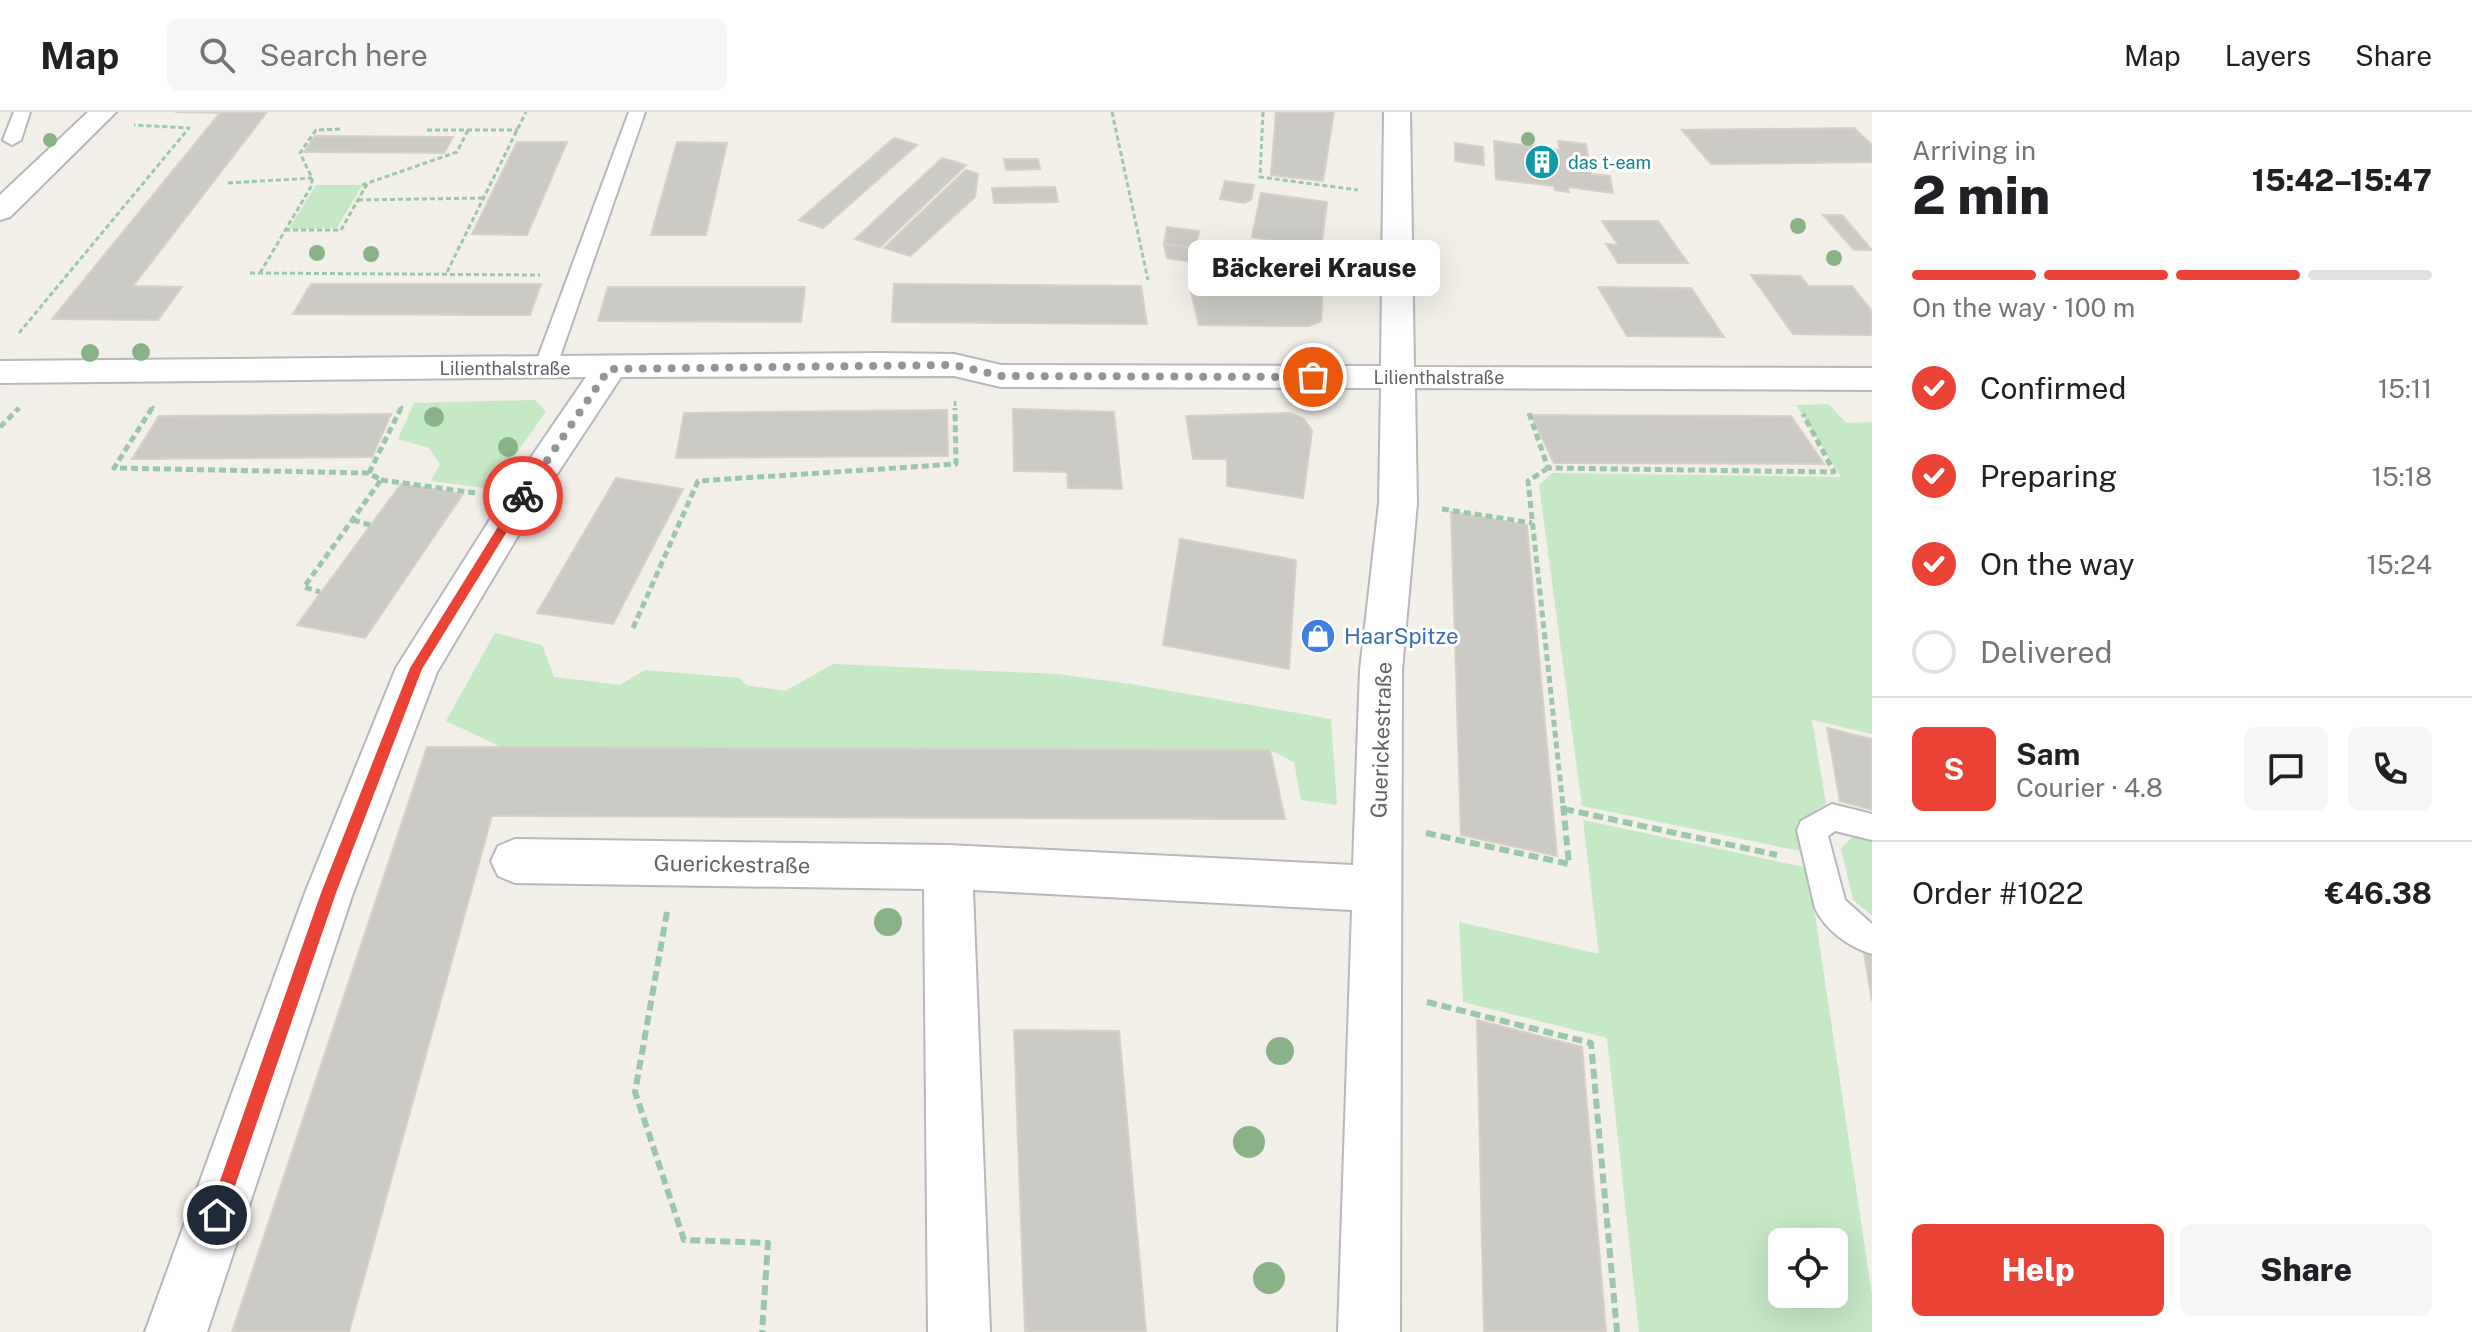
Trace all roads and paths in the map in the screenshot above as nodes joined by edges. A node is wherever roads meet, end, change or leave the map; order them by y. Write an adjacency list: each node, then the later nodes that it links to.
1 (22, 112): 12 (lane)
2 (526, 112): 11 (path)
3 (637, 112): 23 (lane)
4 (1112, 112): 24 (path)
5 (1263, 112): 16 (path)
6 (1397, 112): 16 (street, Guerickestraße)
7 (98, 117): 18 (street); 25 (path)
8 (342, 129): 13 (path)
9 (427, 130): 10 (path)
10 (468, 130): 11 (path); 17 (path)
11 (518, 130): 15 (path)
12 (12, 140)
13 (312, 178): 14 (path); 19 (path)
14 (228, 183)
15 (484, 198): 17 (path); 22 (path)
16 (1396, 198): 29 (street, Guerickestraße)
17 (358, 200): 19 (path)
18 (0, 211)
19 (285, 230): 21 (path)
20 (250, 273): 21 (path)
21 (260, 273): 22 (path)
22 (447, 273): 23 (path)
23 (577, 275): 27 (lane)
24 (1148, 280)
25 (5, 358): 27 (street, Lilienthalstraße)
26 (954, 365): 28 (street, Lilienthalstraße); 29 (street, Lilienthalstraße); 44 (path)
27 (545, 368): 28 (street, Lilienthalstraße)
28 (609, 369): 38 (street)
29 (1396, 377): 30 (street, Lilienthalstraße); 39 (street, Guerickestraße)
30 (1517, 378): 31 (street, Lilienthalstraße); 35 (path)
31 (1785, 379): 32 (street, Lilienthalstraße); 35 (path)
32 (1872, 379)
33 (157, 402): 36 (path)
34 (404, 403): 36 (path)
35 (1548, 468): 41 (path)
36 (369, 473): 37 (path)
37 (381, 480): 38 (path); 40 (path)
38 (521, 500): 55 (street)
39 (1398, 503): 41 (path); 46 (street, Guerickestraße)
40 (353, 520): 42 (path); 43 (path)
41 (1532, 523): 45 (path)
42 (370, 525)
43 (320, 592)
44 (633, 628)
45 (1563, 809): 46 (path); 50 (path)
46 (1378, 822): 52 (street, Guerickestraße)
47 (1872, 827): 50 (lane)
48 (515, 861): 49 (street, Guerickestraße)
49 (675, 863): 51 (street, Guerickestraße); 56 (path)
50 (1821, 865): 53 (lane)
51 (948, 867): 52 (street, Guerickestraße); 57 (street)
52 (1379, 889): 54 (street, Guerickestraße)
53 (1872, 939)
54 (1376, 989): 58 (street, Guerickestraße); 59 (path)
55 (176, 1332)
56 (762, 1332)
57 (959, 1332)
58 (1369, 1332)
59 (1617, 1332)

